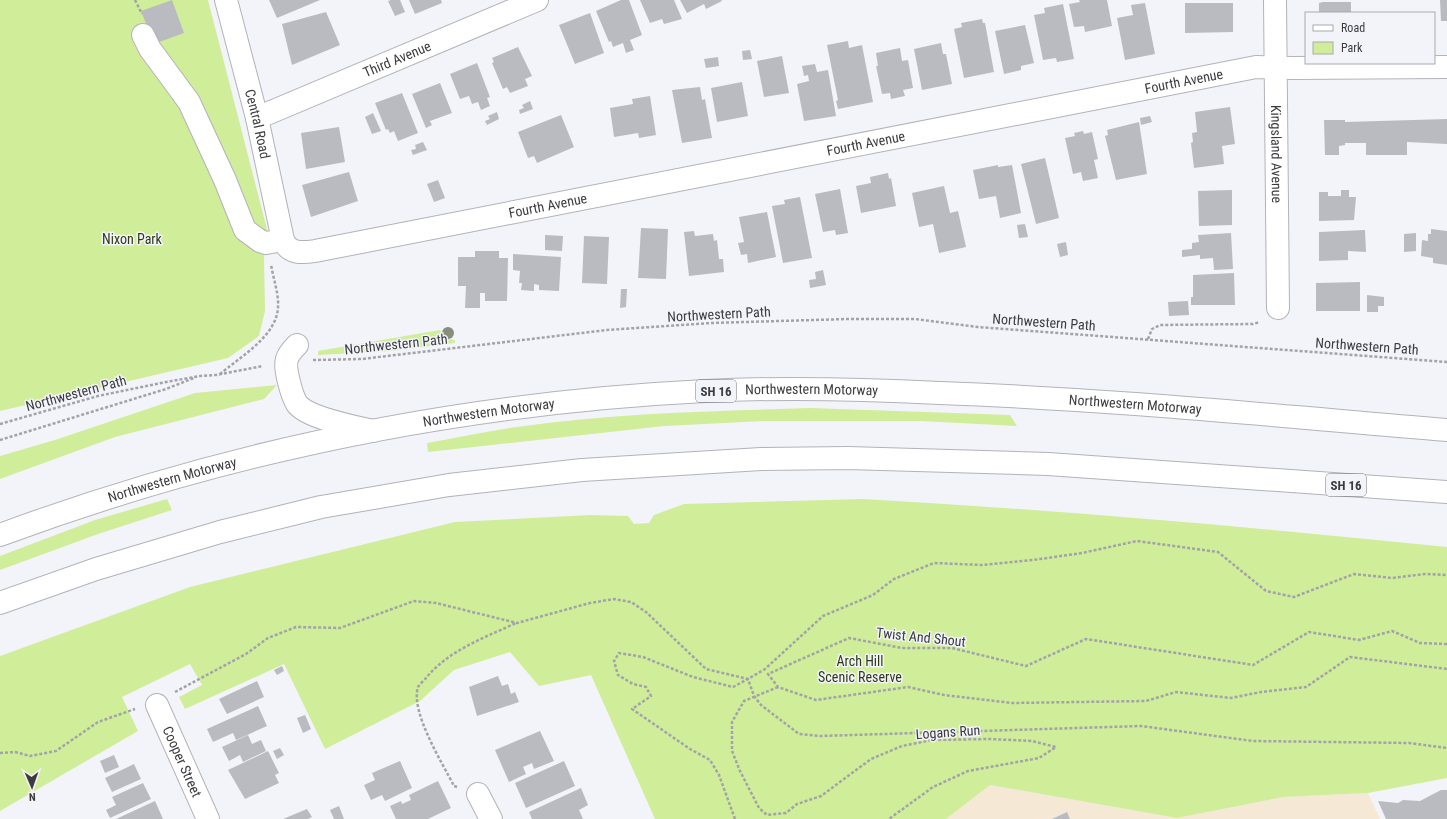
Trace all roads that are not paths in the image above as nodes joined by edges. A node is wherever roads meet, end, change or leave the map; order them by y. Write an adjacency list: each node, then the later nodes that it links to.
1 (226, 0): 7 (main road, Central Road)
2 (537, 0): 7 (main road, Third Avenue)
3 (1275, 0): 6 (main road, Kingsland Avenue)
4 (143, 35): 8 (main road, Fourth Avenue)
5 (1447, 67): 6 (main road, Fourth Avenue)
6 (1275, 68): 8 (main road, Fourth Avenue); 9 (main road, Kingsland Avenue)
7 (257, 118): 8 (main road, Central Road)
8 (286, 244)
9 (1278, 308)
10 (298, 345): 12 (main road)
11 (1447, 430): 12 (main road, Northwestern Motorway / SH 16)
12 (373, 431): 14 (main road, Northwestern Motorway / SH 16)
13 (1447, 492): 15 (main road, SH 16)
14 (0, 535)
15 (0, 603)
16 (154, 703): 18 (main road, Cooper Street)
17 (478, 794): 19 (main road)
18 (208, 819)
19 (490, 819)

